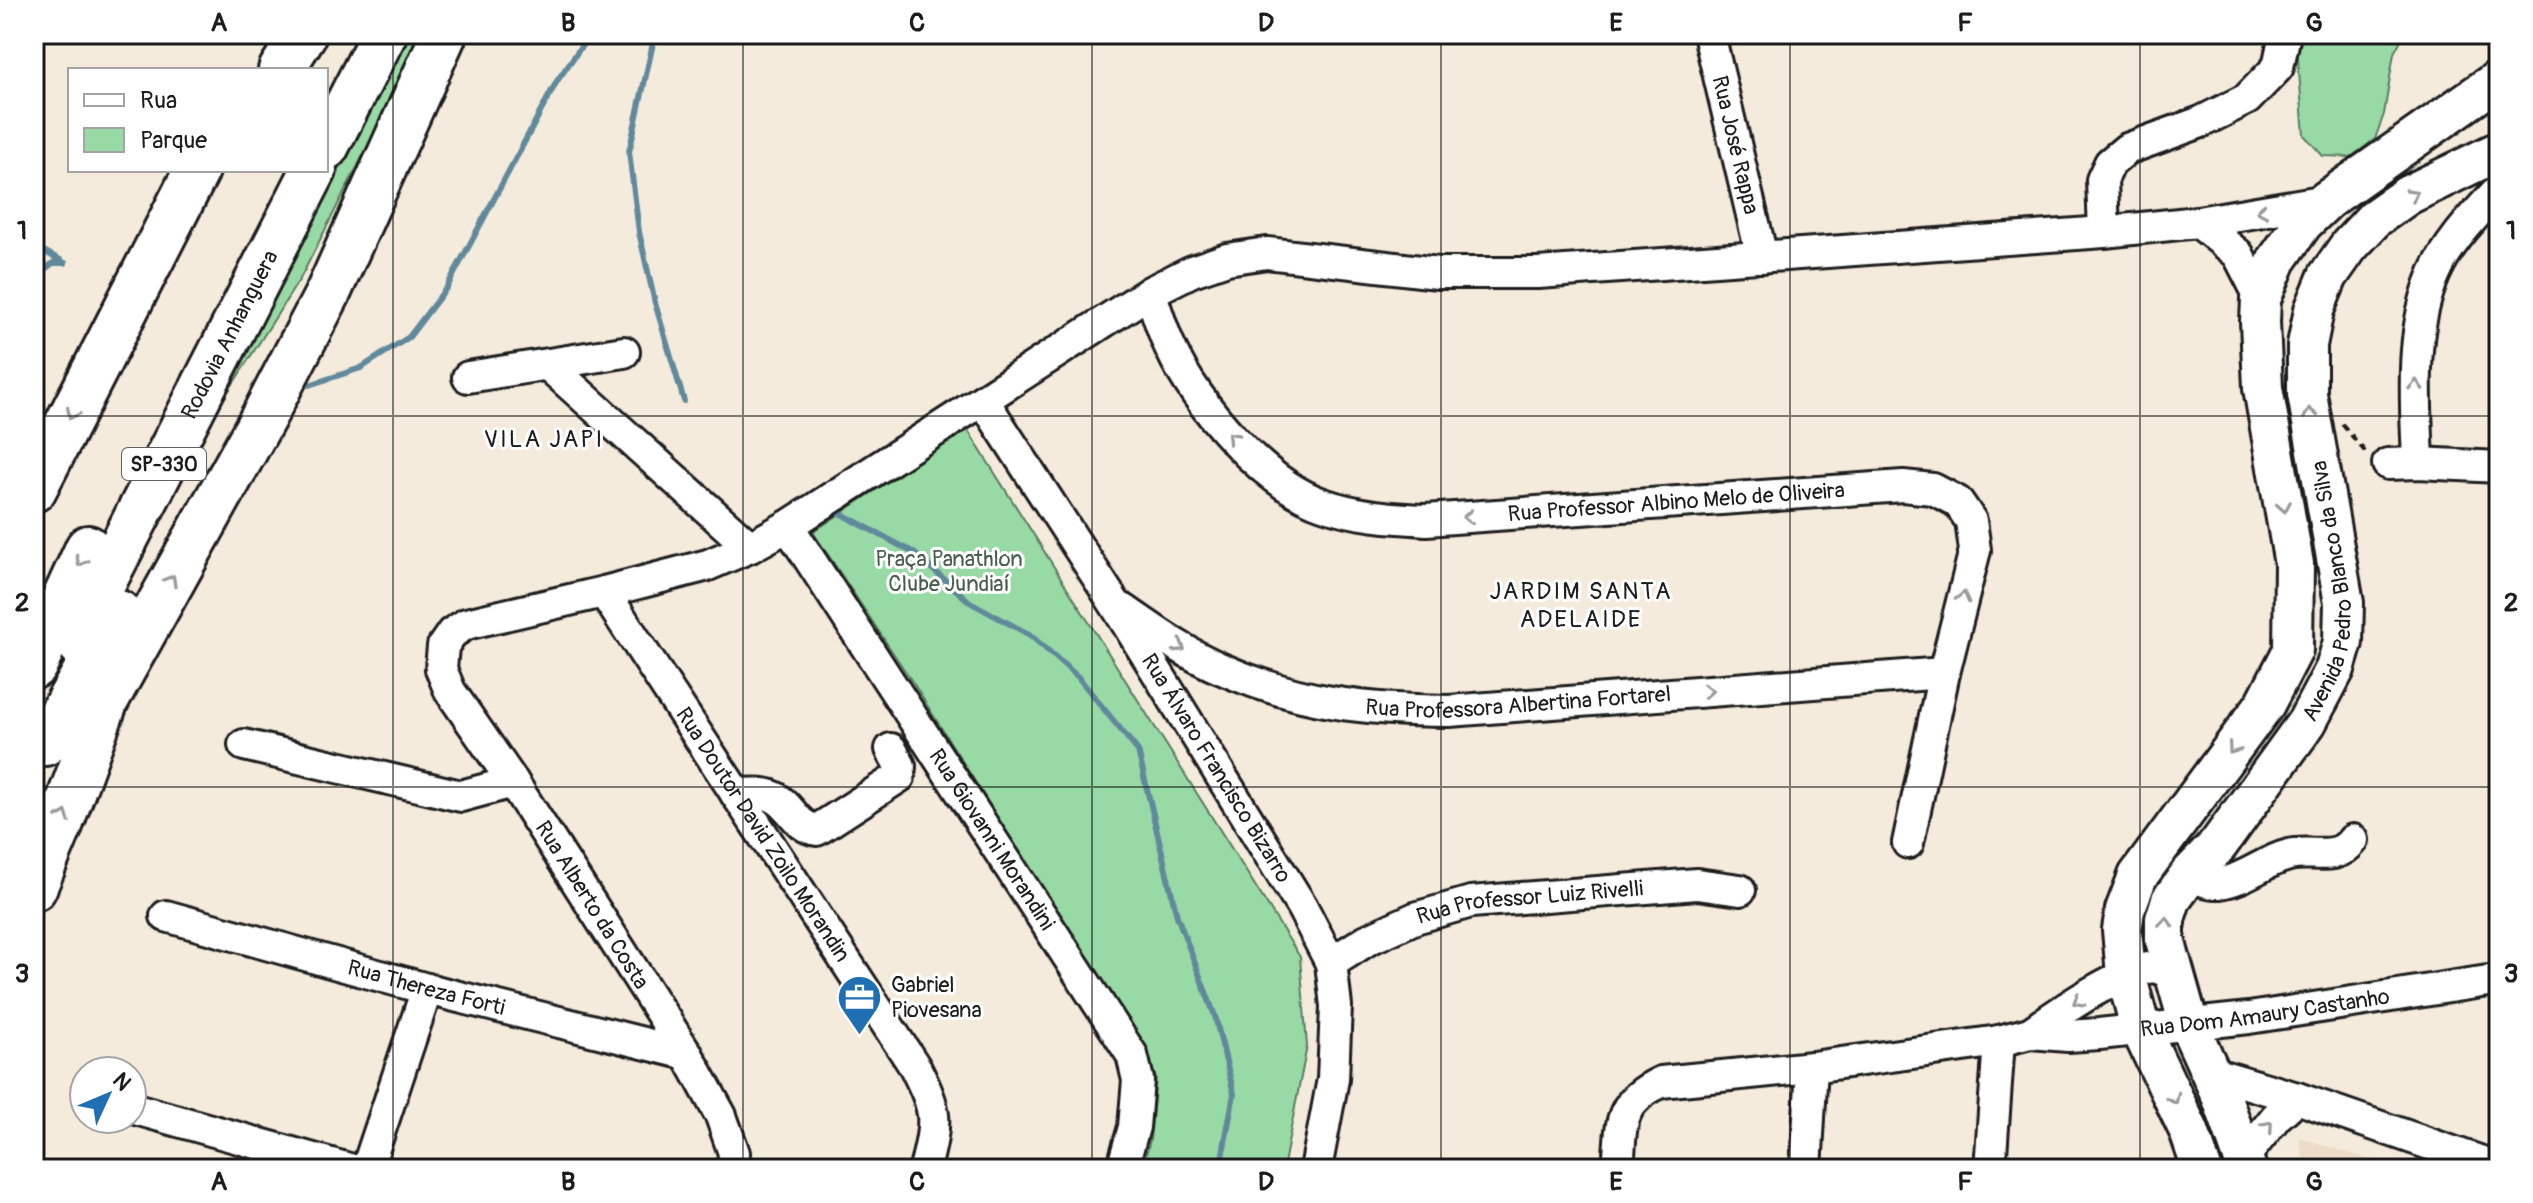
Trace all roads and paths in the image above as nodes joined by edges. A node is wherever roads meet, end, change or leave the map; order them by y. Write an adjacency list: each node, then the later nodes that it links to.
1 (273, 34): 8 (highway)
2 (304, 34): 9 (highway)
3 (357, 34): 11 (highway)
4 (384, 34): 12 (highway)
5 (442, 34): 42 (highway); 48 (highway, one-way to 5)
6 (1709, 34): 22 (street, Rua José Rappa)
7 (2285, 34): 21 (street)
8 (252, 68)
9 (282, 68)
10 (2499, 79): 19 (main road, Avenida Pedro Blanco da Silva)
11 (328, 90)
12 (328, 143)
13 (2499, 151): 47 (main road, Avenida Pedro Blanco da Silva, one-way to 13)
14 (196, 172): 27 (highway)
15 (217, 172): 27 (highway)
16 (285, 172): 38 (highway, Rodovia Anhanguera / SP-330, one-way to 38)
17 (313, 172): 42 (highway, Rodovia Anhanguera / SP-330)
18 (2499, 189): 31 (street, one-way to 18)
19 (2327, 200): 20 (street, one-way to 20); 24 (main road, Avenida Pedro Blanco da Silva)
20 (2198, 222): 21 (street); 24 (street)
21 (2104, 232): 22 (street)
22 (1762, 257): 23 (street)
23 (1150, 292): 29 (street); 39 (street, Rua Professor Albino Melo de Oliveira, one-way to 23)
24 (2261, 299): 52 (main road, Avenida Pedro Blanco da Silva, one-way to 52)
25 (624, 352): 26 (street)
26 (548, 365): 28 (street); 35 (street)
27 (92, 375): 33 (highway, one-way to 33)
28 (468, 377)
29 (983, 400): 34 (street); 37 (street, Rua Álvaro Francisco Bizarro)
30 (2345, 430): 31 (path)
31 (2403, 464): 32 (street)
32 (2499, 467)
33 (34, 489)
34 (788, 526): 35 (street); 71 (street, Rua Giovanni Morandini)
35 (750, 547): 36 (street)
36 (604, 592): 43 (street, Rua Alberto da Costa); 44 (street, Rua Doutor David Zoilo Morandin)
37 (1115, 604): 39 (street, Rua Professora Albertina Fortarel, one-way to 39); 51 (street, Rua Álvaro Francisco Bizarro)
38 (34, 666)
39 (1944, 673): 46 (street, Rua Professor Albino Melo de Oliveira)
40 (244, 745): 43 (street)
41 (891, 749): 44 (street)
42 (39, 754)
43 (513, 782): 60 (street, Rua Alberto da Costa)
44 (736, 794): 70 (street, Rua Doutor David Zoilo Morandin)
45 (2353, 840): 47 (street)
46 (1908, 843)
47 (2189, 875): 53 (main road, Avenida Pedro Blanco da Silva, one-way to 47)
48 (34, 888)
49 (1740, 890): 51 (street, Rua Professor Luiz Rivelli)
50 (166, 916): 55 (street, Rua Thereza Forti)
51 (1331, 963): 72 (street, Rua Álvaro Francisco Bizarro)
52 (2126, 975): 53 (street, Rua Dom Amaury Castanho); 57 (main road, Avenida Pedro Blanco da Silva); 58 (street, Rua Dom Amaury Castanho, one-way to 58)
53 (2174, 975): 56 (main road, Avenida Pedro Blanco da Silva)
54 (2499, 982): 56 (street, Rua Dom Amaury Castanho)
55 (427, 989): 60 (street, Rua Thereza Forti); 68 (street)
56 (2189, 1025): 57 (street, Rua Dom Amaury Castanho); 62 (main road, Avenida Pedro Blanco da Silva)
57 (2141, 1030): 58 (street, Rua Dom Amaury Castanho); 76 (main road, Avenida Pedro Blanco da Silva, one-way to 76)
58 (2030, 1033): 59 (street, Rua Dom Amaury Castanho)
59 (1999, 1041): 61 (street, Rua Dom Amaury Castanho); 75 (street)
60 (687, 1054): 69 (street, Rua Alberto da Costa)
61 (1812, 1067): 73 (street, Rua Dom Amaury Castanho); 74 (street)
62 (2209, 1072): 63 (street); 65 (main road, Avenida Pedro Blanco da Silva)
63 (2297, 1098): 65 (street, one-way to 63); 66 (street)
64 (148, 1112): 67 (street)
65 (2245, 1164)
66 (2499, 1168)
67 (349, 1169)
68 (367, 1169)
69 (733, 1169)
70 (925, 1169)
71 (1122, 1169)
72 (1316, 1169)
73 (1618, 1169)
74 (1806, 1169)
75 (1990, 1169)
76 (2202, 1169)

